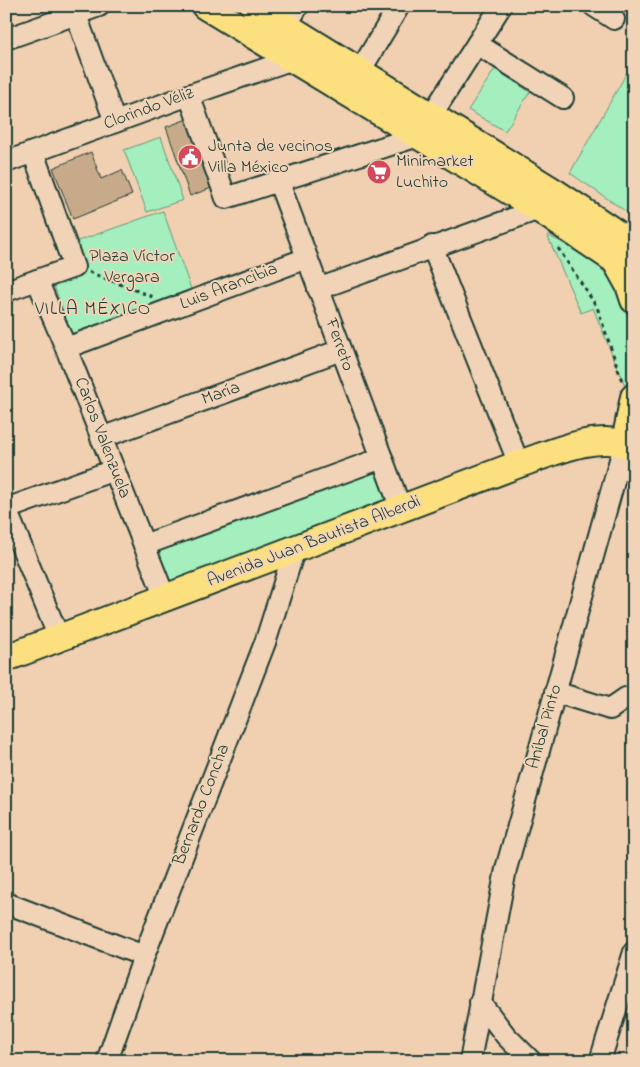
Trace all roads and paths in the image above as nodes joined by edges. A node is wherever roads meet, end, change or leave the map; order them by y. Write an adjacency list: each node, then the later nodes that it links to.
1 (99, 6): 7 (street)
2 (206, 6): 12 (main road)
3 (254, 6): 8 (main road)
4 (400, 6): 13 (street)
5 (501, 6): 11 (street)
6 (594, 6): 9 (street)
7 (76, 14): 10 (street); 16 (street)
8 (292, 16): 13 (main road)
9 (614, 19)
10 (6, 40)
11 (477, 44): 15 (street); 17 (street)
12 (293, 60): 14 (street, Clorindo Véliz); 17 (main road)
13 (360, 71): 17 (main road)
14 (189, 95): 16 (street, Clorindo Véliz); 20 (street)
15 (563, 98)
16 (115, 122): 18 (street, Clorindo Véliz)
17 (425, 126): 20 (street); 21 (main road); 25 (main road)
18 (33, 152): 19 (street, Clorindo Véliz); 26 (street)
19 (6, 162)
20 (278, 180): 24 (street, Ferreto)
21 (539, 209): 22 (street); 25 (main road)
22 (432, 246): 28 (street); 38 (street)
23 (557, 246): 34 (path)
24 (307, 258): 28 (street, Ferreto); 31 (street, Luis Arancibia)
25 (627, 259): 30 (main road)
26 (74, 266): 27 (street); 31 (path)
27 (37, 280): 29 (street); 32 (street, Carlos Valenzuela)
28 (318, 289): 33 (street, Ferreto)
29 (6, 291)
30 (634, 300)
31 (178, 306): 32 (street, Luis Arancibia)
32 (66, 348): 35 (street, Carlos Valenzuela)
33 (341, 350): 35 (street, María); 37 (street, Ferreto)
34 (629, 393): 36 (main road, Aníbal Pinto)
35 (101, 438): 39 (street, Carlos Valenzuela)
36 (629, 445): 38 (main road, Avenida Juan Bautista Alberdi); 47 (street, Aníbal Pinto)
37 (382, 458): 41 (street, Ferreto); 42 (street)
38 (518, 464): 41 (main road, Avenida Juan Bautista Alberdi)
39 (114, 470): 40 (street); 42 (street, Carlos Valenzuela)
40 (6, 509): 45 (street)
41 (401, 509): 43 (main road, Avenida Juan Bautista Alberdi)
42 (144, 545): 44 (street, Carlos Valenzuela)
43 (295, 548): 44 (main road, Avenida Juan Bautista Alberdi); 51 (street, Bernardo Concha)
44 (165, 598): 45 (main road, Avenida Juan Bautista Alberdi)
45 (59, 638): 46 (main road, Avenida Juan Bautista Alberdi)
46 (6, 658)
47 (555, 692): 48 (street); 52 (street, Aníbal Pinto)
48 (634, 696)
49 (6, 903): 51 (street)
50 (634, 952): 58 (street)
51 (144, 956): 55 (street, Bernardo Concha)
52 (480, 1002): 53 (street); 54 (street, Aníbal Pinto)
53 (506, 1036): 54 (street); 57 (street)
54 (473, 1041): 56 (street, Aníbal Pinto)
55 (107, 1061)
56 (470, 1061)
57 (531, 1061)
58 (600, 1061)

